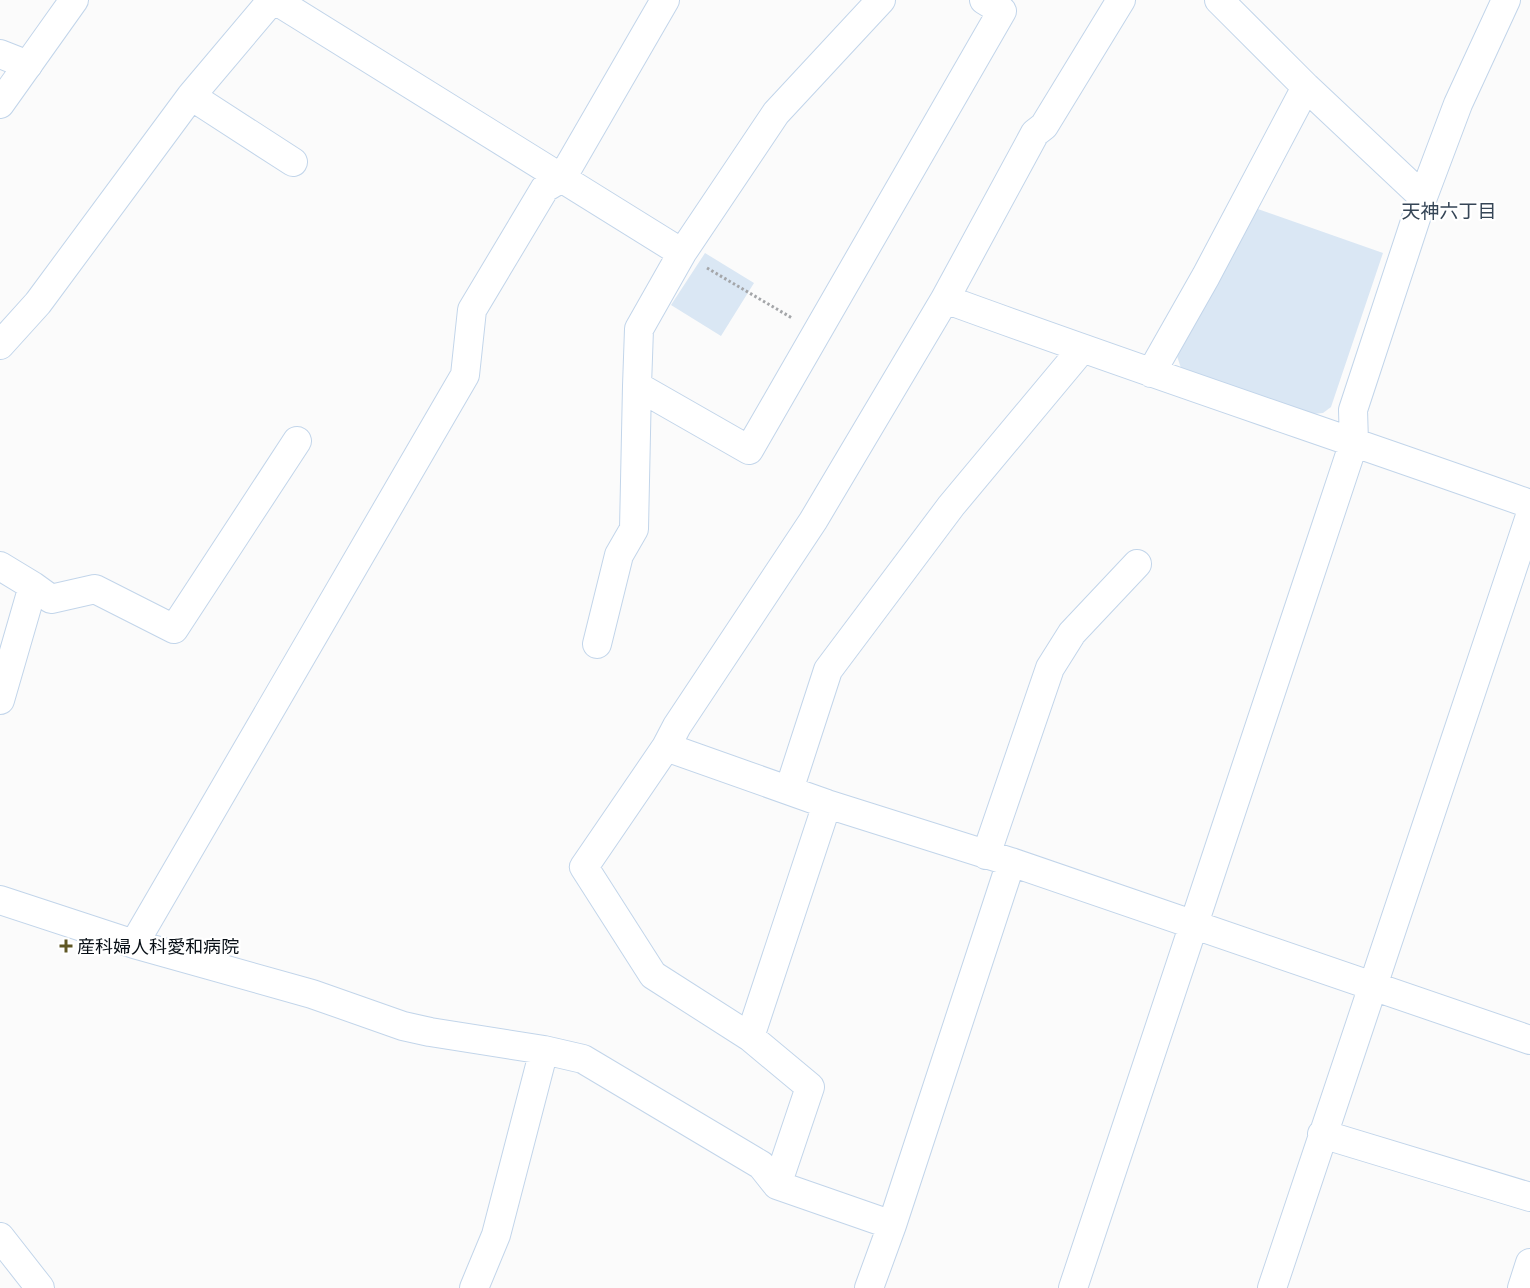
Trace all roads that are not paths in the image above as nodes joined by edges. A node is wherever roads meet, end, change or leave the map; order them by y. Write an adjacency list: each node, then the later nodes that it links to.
1 (74, 0): 10 (main road)
2 (273, 0): 12 (main road); 15 (main road)
3 (665, 0): 15 (main road)
4 (881, 0): 17 (main road)
5 (984, 0): 22 (main road)
6 (1121, 0): 18 (main road)
7 (1219, 0): 11 (main road)
8 (1506, 0): 16 (main road)
9 (0, 54): 10 (main road)
10 (28, 65): 13 (main road)
11 (1306, 87): 16 (main road); 21 (main road)
12 (191, 96): 14 (main road); 19 (main road)
13 (0, 104)
14 (293, 162)
15 (562, 178): 17 (main road); 38 (main road)
16 (1423, 197): 24 (main road)
17 (682, 253): 22 (main road)
18 (945, 299): 20 (main road); 32 (main road)
19 (0, 345)
20 (1082, 349): 21 (main road); 33 (main road)
21 (1151, 373): 24 (main road)
22 (638, 386): 30 (main road)
23 (297, 441): 29 (main road)
24 (1354, 442): 25 (main road); 37 (main road)
25 (1530, 504)
26 (1530, 516): 39 (main road)
27 (1137, 564): 35 (main road)
28 (0, 566): 29 (main road)
29 (33, 586): 31 (main road)
30 (597, 644)
31 (0, 700)
32 (666, 747): 33 (main road); 40 (main road)
33 (789, 790): 34 (main road)
34 (827, 804): 35 (main road); 40 (main road)
35 (999, 859): 37 (main road); 46 (main road)
36 (0, 900): 38 (main road)
37 (1193, 926): 39 (main road); 52 (main road)
38 (134, 944): 42 (main road)
39 (1372, 985): 41 (main road); 43 (main road)
40 (750, 1037): 44 (main road)
41 (1530, 1040)
42 (544, 1050): 44 (main road); 50 (main road)
43 (1322, 1134): 45 (main road); 53 (main road)
44 (777, 1185): 46 (main road)
45 (1530, 1197)
46 (892, 1224): 51 (main road)
47 (0, 1237): 49 (main road)
48 (1530, 1263): 54 (main road)
49 (40, 1288)
50 (474, 1288)
51 (869, 1288)
52 (1073, 1288)
53 (1272, 1288)
54 (1522, 1288)

